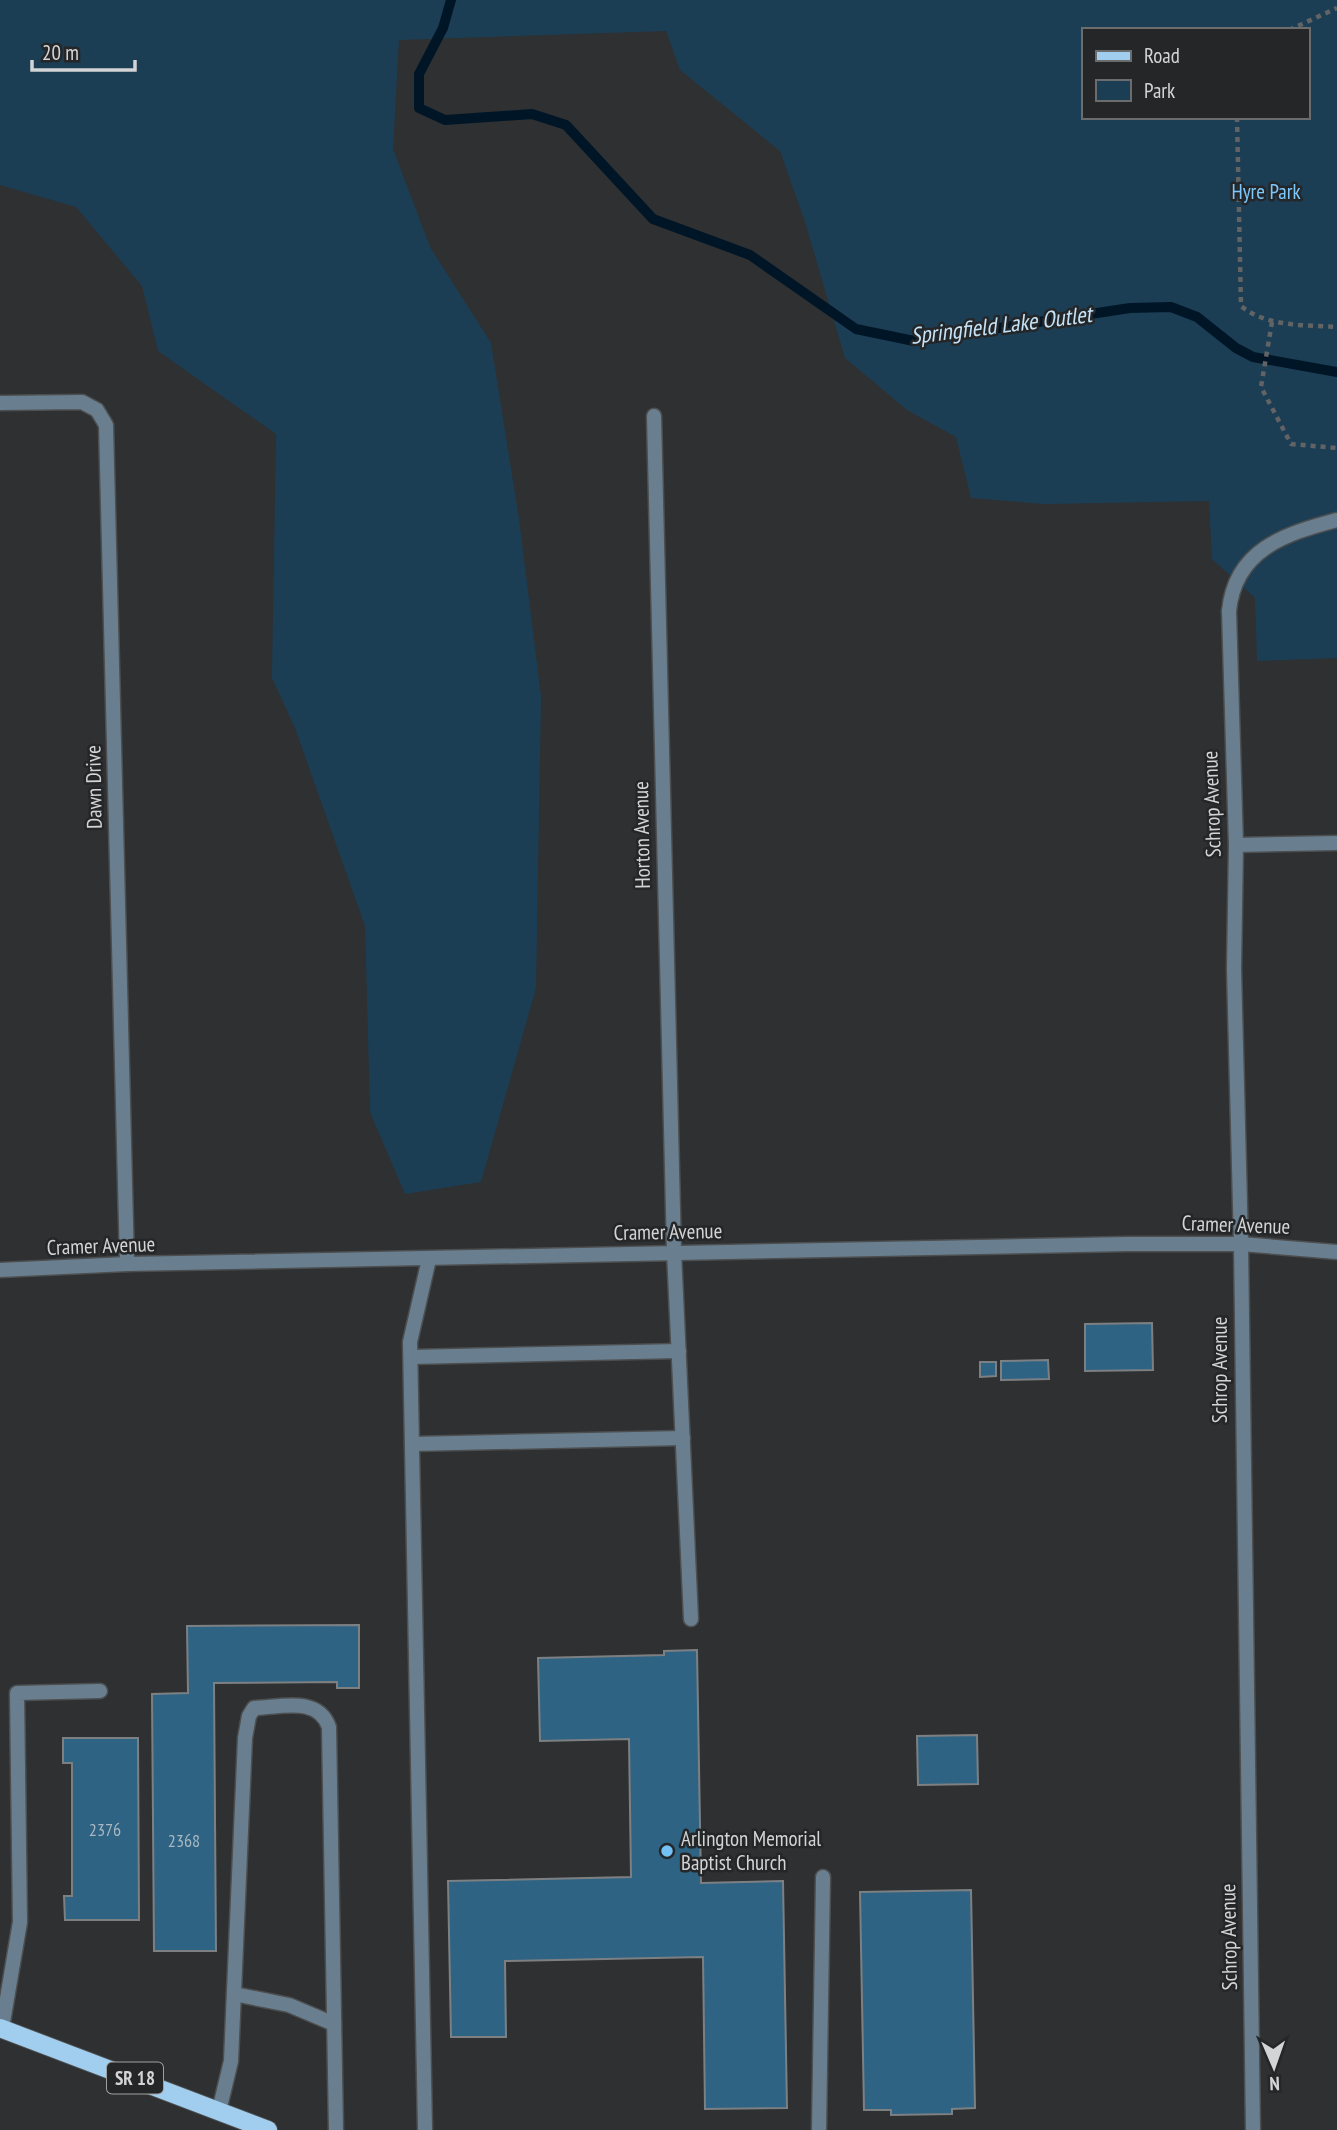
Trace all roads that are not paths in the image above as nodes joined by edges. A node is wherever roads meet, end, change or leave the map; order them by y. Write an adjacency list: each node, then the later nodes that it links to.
1 (0, 403): 10 (street, Dawn Drive)
2 (654, 416): 7 (street, Horton Avenue)
3 (1337, 520): 5 (street, Schrop Avenue)
4 (1337, 843): 5 (street)
5 (1236, 845): 6 (street, Schrop Avenue)
6 (1241, 1244): 7 (street, Cramer Avenue); 8 (street, Cramer Avenue); 28 (street, Schrop Avenue)
7 (674, 1252): 9 (street, Cramer Avenue); 12 (street, Horton Avenue)
8 (1337, 1252)
9 (429, 1259): 10 (street, Cramer Avenue); 13 (street)
10 (127, 1264): 11 (street, Cramer Avenue)
11 (0, 1270)
12 (678, 1351): 13 (street); 14 (street, Horton Avenue)
13 (411, 1357): 15 (street)
14 (683, 1438): 15 (street); 16 (street, Horton Avenue)
15 (412, 1444): 26 (street)
16 (691, 1619)
17 (100, 1691): 21 (street)
18 (823, 1877): 27 (street)
19 (234, 1994): 20 (street); 20 (street); 22 (street)
20 (334, 2024): 25 (street)
21 (1, 2028): 22 (main road, SR 18)
22 (219, 2111): 23 (main road, SR 18)
23 (245, 2126): 24 (main road, SR 18)
24 (268, 2130)
25 (336, 2130)
26 (425, 2130)
27 (819, 2130)
28 (1253, 2130)

